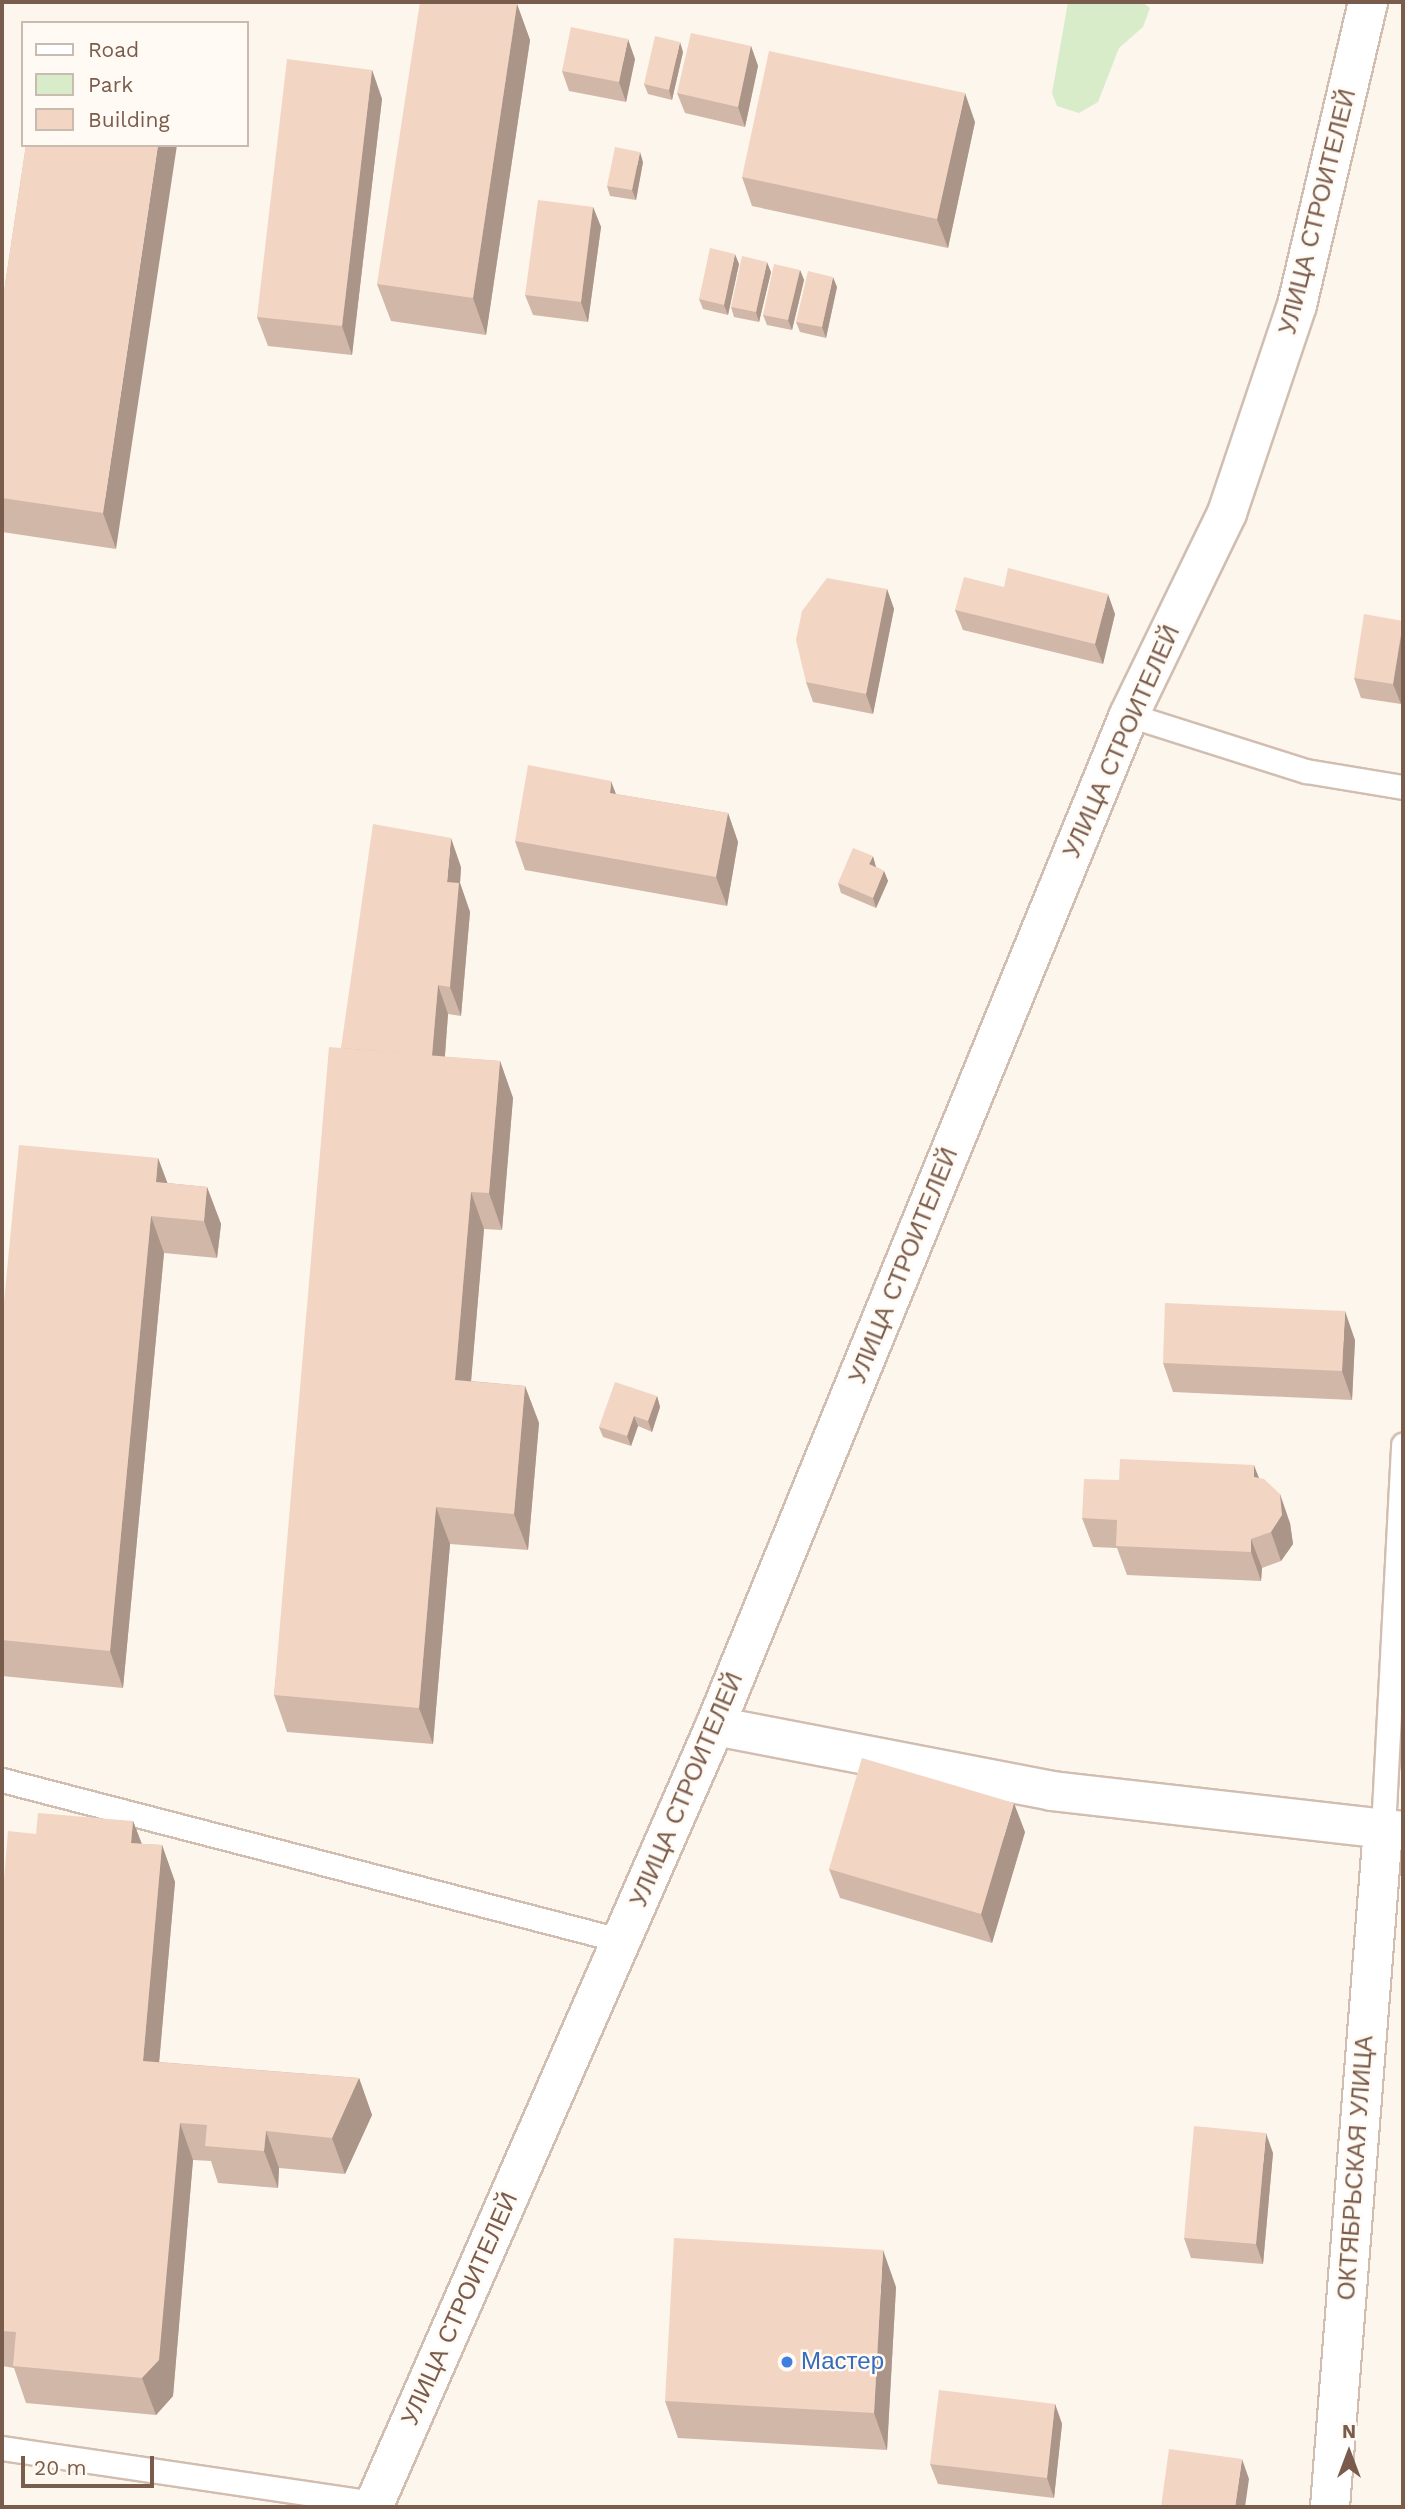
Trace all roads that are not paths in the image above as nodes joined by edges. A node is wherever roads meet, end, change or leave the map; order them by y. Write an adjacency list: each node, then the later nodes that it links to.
1 (1368, 2): 2 (main road, УЛИЦА СТРОИТЕЛЕЙ)
2 (1129, 715): 3 (lane); 5 (main road, УЛИЦА СТРОИТЕЛЕЙ)
3 (1403, 787)
4 (1403, 1444): 7 (lane)
5 (715, 1726): 7 (main road); 8 (main road, УЛИЦА СТРОИТЕЛЕЙ)
6 (2, 1780): 8 (lane)
7 (1393, 1830): 11 (main road, ОКТЯБРЬСКАЯ УЛИЦА)
8 (623, 1941): 10 (main road, УЛИЦА СТРОИТЕЛЕЙ)
9 (2, 2448): 10 (lane)
10 (383, 2506)
11 (1330, 2507)

